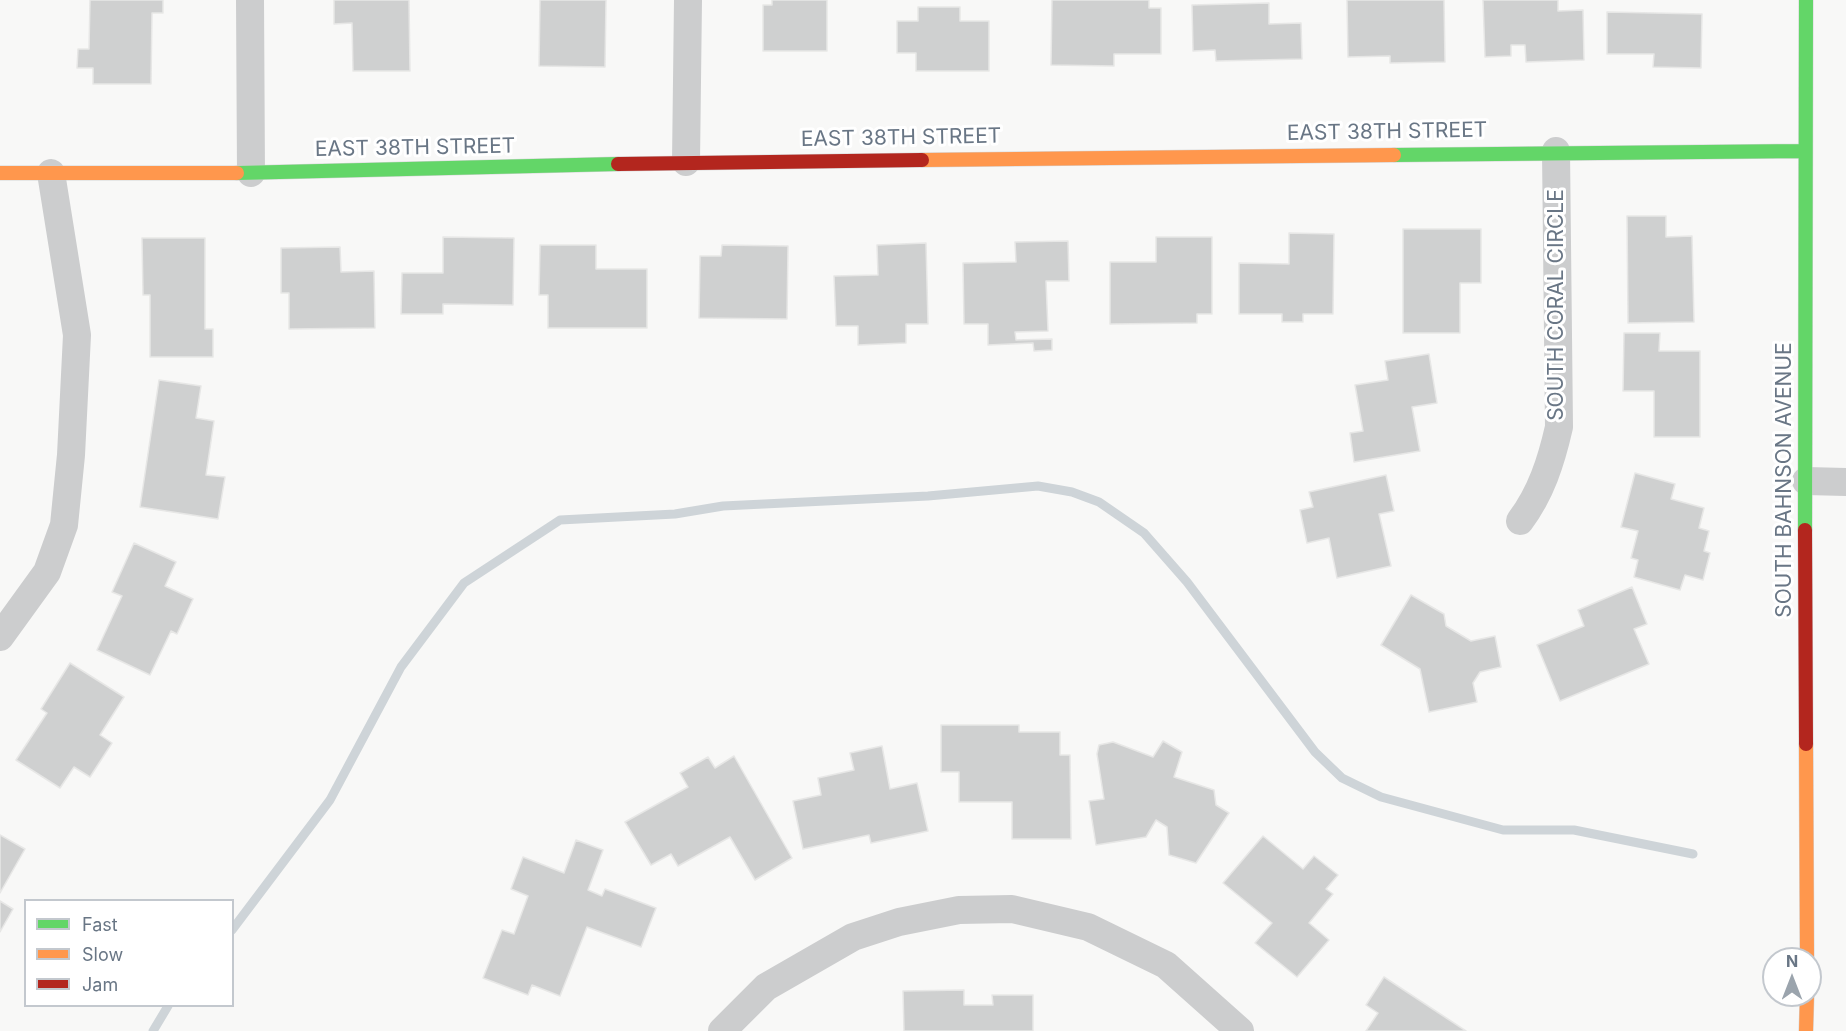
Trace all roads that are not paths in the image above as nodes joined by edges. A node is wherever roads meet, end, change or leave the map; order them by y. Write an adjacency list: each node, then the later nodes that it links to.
1 (250, 0): 9 (street)
2 (688, 0): 6 (street)
3 (1806, 0): 5 (street, SOUTH BAHNSON AVENUE)
4 (1556, 151): 5 (street, EAST 38TH STREET); 6 (street, EAST 38TH STREET); 12 (street, SOUTH CORAL CIRCLE)
5 (1804, 151): 10 (street, SOUTH BAHNSON AVENUE)
6 (686, 162): 9 (street, EAST 38TH STREET)
7 (0, 173): 8 (street, EAST 38TH STREET)
8 (51, 173): 9 (street, EAST 38TH STREET); 13 (street)
9 (251, 173)
10 (1806, 481): 11 (street); 14 (street, SOUTH BAHNSON AVENUE)
11 (1846, 482)
12 (1520, 521)
13 (0, 637)
14 (1807, 947)
15 (1807, 1007): 18 (street)
16 (722, 1031): 17 (street)
17 (1240, 1031)
18 (1806, 1031)

